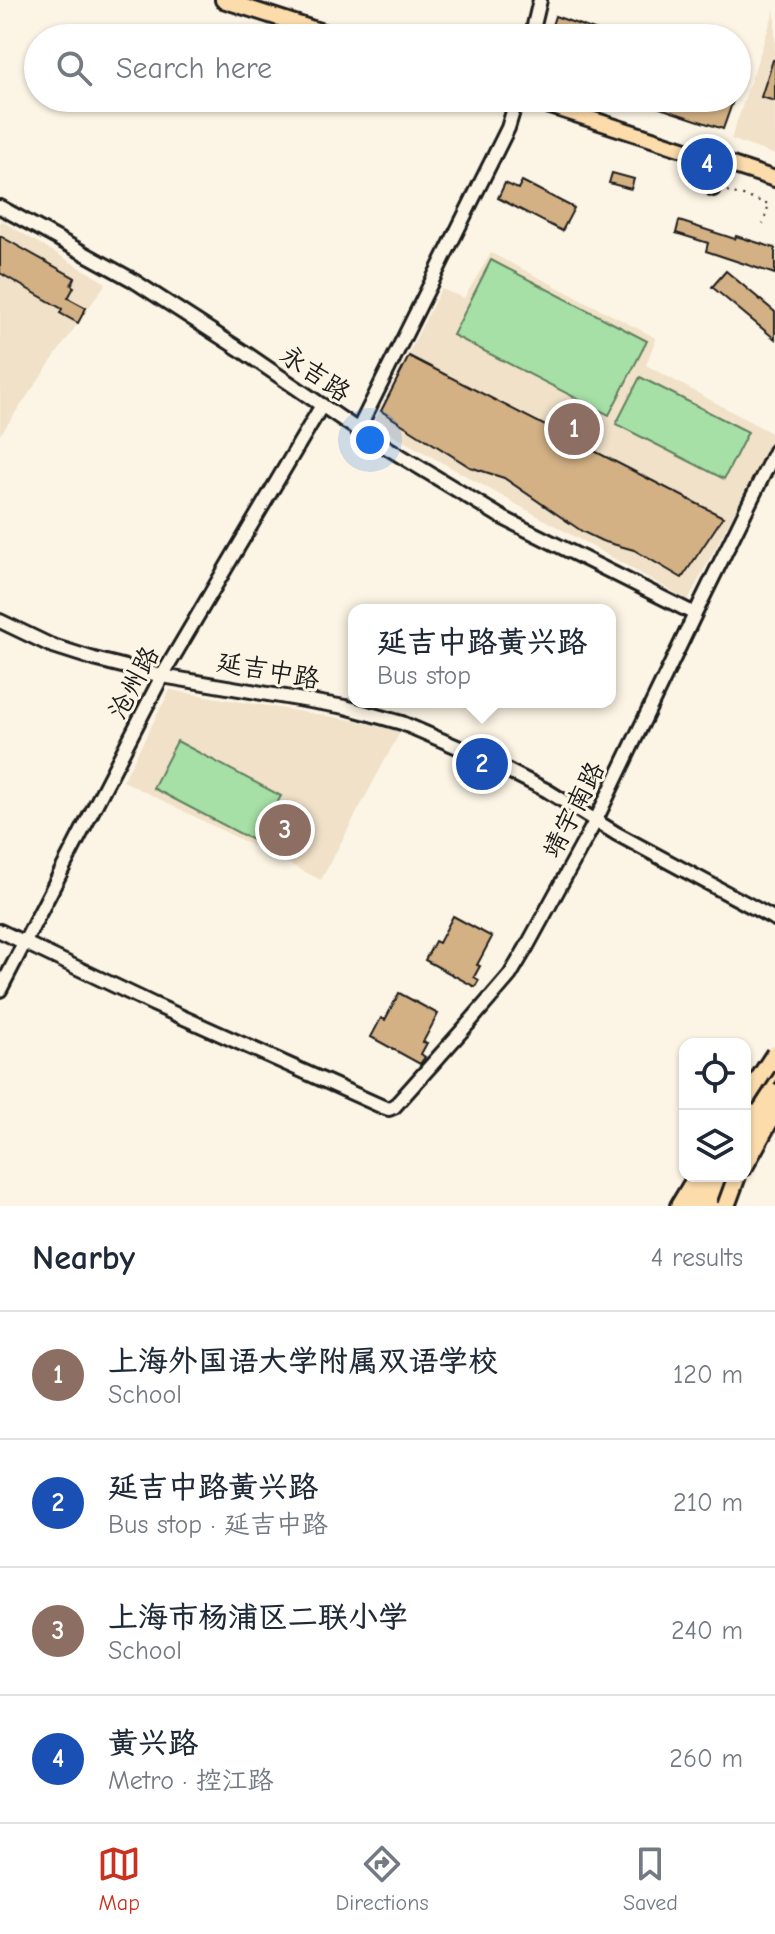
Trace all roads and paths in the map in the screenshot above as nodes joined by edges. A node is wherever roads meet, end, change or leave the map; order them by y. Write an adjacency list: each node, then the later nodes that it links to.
1 (223, 0): 3 (main road)
2 (540, 0): 4 (street)
3 (298, 24)
4 (534, 24)
5 (513, 112): 13 (street)
6 (569, 112): 7 (main road)
7 (722, 162): 8 (main road); 9 (street)
8 (775, 179)
9 (714, 188): 11 (path)
10 (0, 207): 12 (street, 永吉路)
11 (763, 224)
12 (322, 405): 13 (street, 永吉路); 17 (street, 沧州路)
13 (358, 430): 15 (street, 永吉路)
14 (775, 451): 15 (street, 靖宇南路)
15 (695, 614): 20 (street, 靖宇南路)
16 (0, 621): 17 (street, 延吉中路)
17 (162, 676): 18 (street, 延吉中路); 23 (street, 沧州路)
18 (348, 708)
19 (349, 708): 20 (street, 延吉中路)
20 (596, 820): 21 (street, 延吉中路); 23 (street, 靖宇南路)
21 (775, 919)
22 (0, 931): 23 (street)
23 (25, 942): 24 (street, 沧州路)
24 (0, 990)
25 (775, 1052): 27 (highway, bridge)
26 (775, 1065): 30 (highway)
27 (751, 1092)
28 (775, 1093): 31 (highway)
29 (775, 1113): 32 (main road)
30 (751, 1122)
31 (751, 1123)
32 (751, 1156)
33 (693, 1182): 38 (highway)
34 (702, 1182): 39 (main road)
35 (713, 1182): 40 (highway)
36 (726, 1182): 41 (highway)
37 (735, 1182): 42 (highway, bridge)
38 (679, 1206)
39 (689, 1206)
40 (699, 1206)
41 (713, 1206)
42 (724, 1206)

